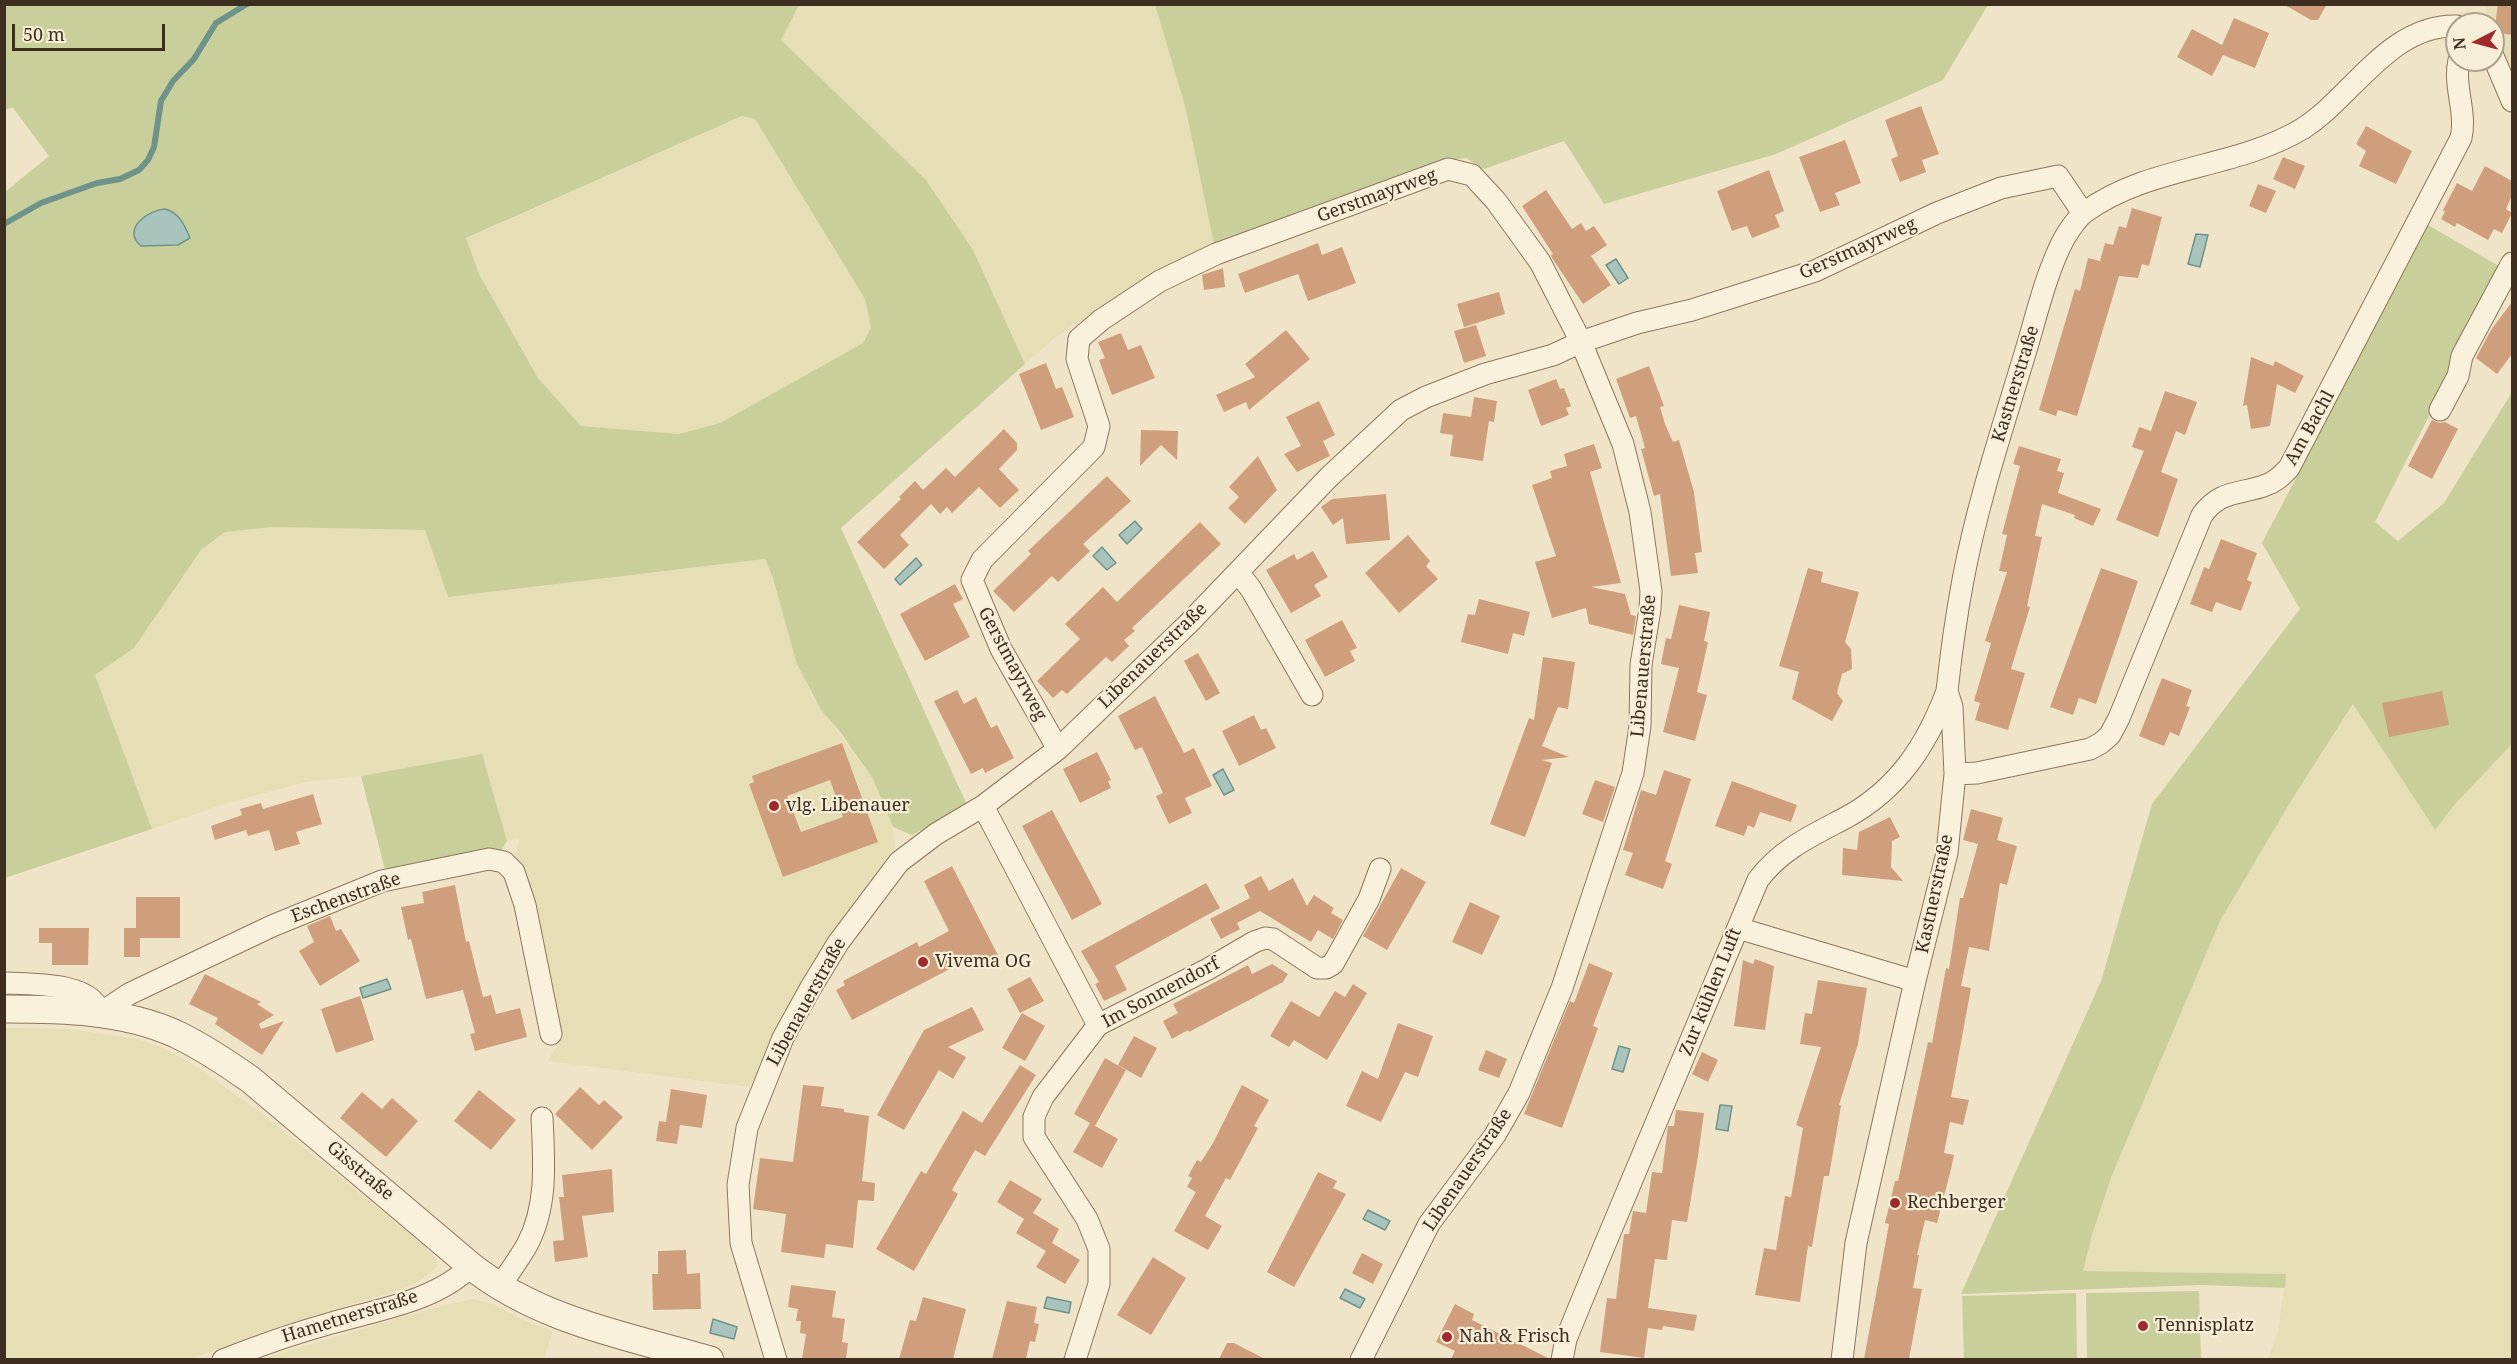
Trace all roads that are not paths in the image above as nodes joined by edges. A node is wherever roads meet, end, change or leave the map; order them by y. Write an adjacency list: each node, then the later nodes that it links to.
1 (2445, 26): 5 (street, Kastnerstraße)
2 (2458, 72): 13 (street, Am Bachl)
3 (2500, 72): 4 (street)
4 (2512, 101)
5 (2084, 213): 7 (street, Gerstmayrweg); 10 (street, Kastnerstraße)
6 (2512, 262): 8 (street)
7 (1581, 342): 9 (street, Libenauerstraße); 12 (street, Gerstmayrweg); 31 (street, Libenauerstraße)
8 (2440, 410)
9 (1238, 572): 11 (street); 12 (street, Libenauerstraße)
10 (1947, 691): 13 (street, Kastnerstraße); 16 (street, Zur kühlen Luft)
11 (1312, 695)
12 (1058, 749): 14 (street, Libenauerstraße)
13 (1955, 774): 17 (street, Kastnerstraße)
14 (983, 806): 21 (street); 29 (street, Libenauerstraße)
15 (1380, 869): 21 (street, Im Sonnendorf)
16 (1738, 928): 17 (street); 32 (street, Zur kühlen Luft)
17 (1915, 981): 33 (street, Kastnerstraße)
18 (4, 982): 20 (street)
19 (4, 1009): 20 (street, Gisstraße)
20 (99, 1014): 22 (street, Eschenstraße); 24 (street, Gisstraße)
21 (1098, 1025): 30 (street, Im Sonnendorf)
22 (551, 1034)
23 (542, 1118): 25 (street)
24 (471, 1266): 25 (street, Gisstraße); 27 (street, Hametnerstraße)
25 (499, 1287): 26 (street, Gisstraße)
26 (658, 1352): 28 (street, Gisstraße)
27 (223, 1359)
28 (710, 1359)
29 (776, 1359)
30 (1075, 1359)
31 (1361, 1359)
32 (1562, 1359)
33 (1842, 1359)

